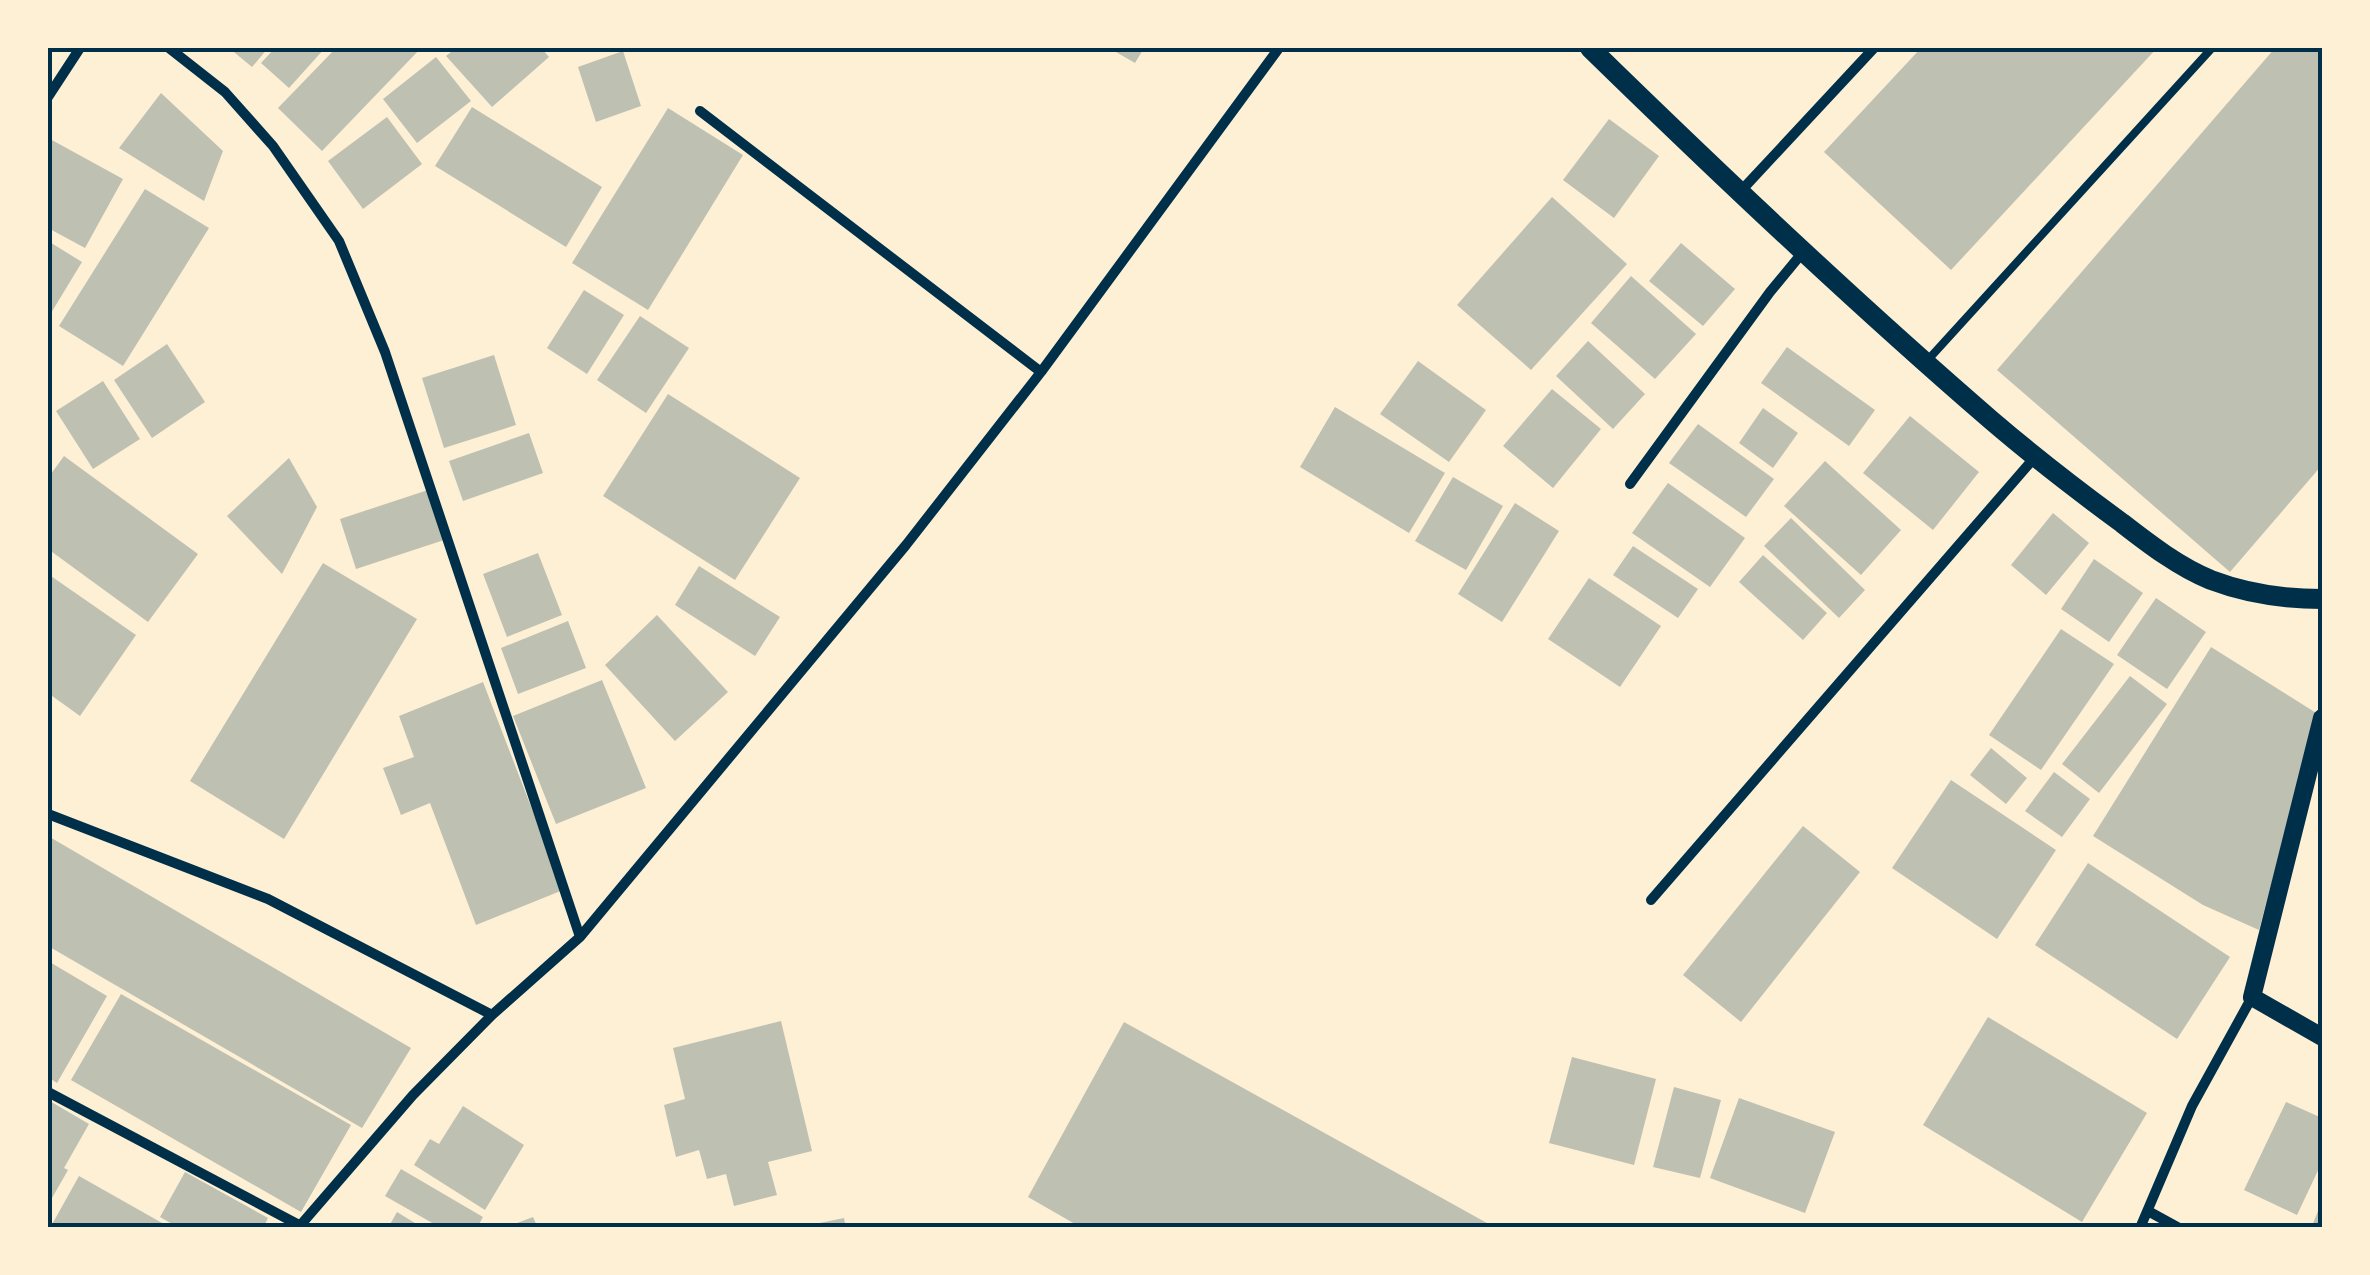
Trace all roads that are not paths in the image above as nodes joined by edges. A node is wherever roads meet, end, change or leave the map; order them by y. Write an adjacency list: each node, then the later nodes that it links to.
1 (80, 48): 7 (street)
2 (169, 48): 19 (street)
3 (1279, 48): 12 (street)
4 (1590, 48): 9 (main road)
5 (1874, 48): 9 (street)
6 (2212, 48): 11 (lane)
7 (48, 97)
8 (700, 111): 12 (street)
9 (1739, 193): 10 (main road)
10 (1803, 252): 11 (main road); 14 (street)
11 (1925, 363): 13 (main road)
12 (1041, 372): 19 (street)
13 (2034, 458): 15 (main road); 18 (street)
14 (1630, 484)
15 (2322, 600)
16 (2322, 718): 20 (street)
17 (48, 814): 21 (street)
18 (1651, 900)
19 (580, 937): 21 (street)
20 (2252, 997): 22 (street); 24 (street)
21 (492, 1015): 25 (street)
22 (2322, 1037)
23 (48, 1092): 25 (street)
24 (2148, 1211): 26 (street); 27 (street)
25 (298, 1226)
26 (2140, 1228)
27 (2180, 1228)

